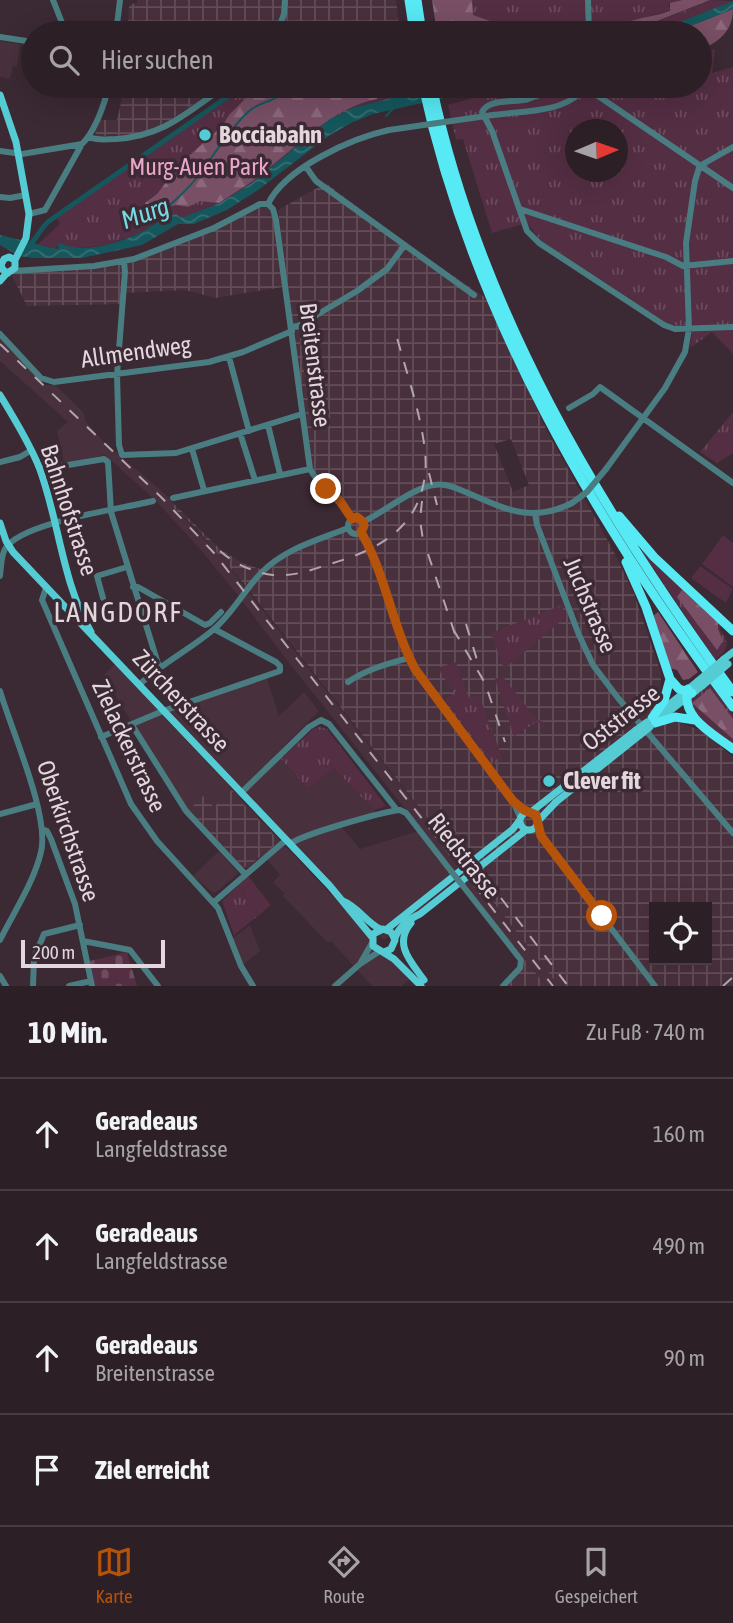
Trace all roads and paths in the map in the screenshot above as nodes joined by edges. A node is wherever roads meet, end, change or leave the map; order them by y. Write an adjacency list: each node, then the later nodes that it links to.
1 (53, 0): 7 (street)
2 (120, 0): 8 (street)
3 (285, 0): 9 (street)
4 (409, 0): 10 (highway)
5 (417, 0): 11 (highway)
6 (588, 0): 12 (street)
7 (61, 21)
8 (117, 21)
9 (281, 21)
10 (412, 21)
11 (420, 21)
12 (589, 21)
13 (0, 37): 14 (street)
14 (21, 40)
15 (0, 94): 28 (main road)
16 (105, 98): 24 (street)
17 (208, 98): 24 (street)
18 (428, 98): 23 (highway)
19 (432, 98): 23 (highway)
20 (532, 98): 35 (street)
21 (572, 98): 30 (street, bridge)
22 (602, 98): 29 (street)
23 (433, 110): 64 (highway); 70 (highway)
24 (89, 137): 25 (street)
25 (82, 144): 28 (street); 36 (street)
26 (733, 147): 29 (street)
27 (0, 151): 28 (street)
28 (23, 154): 32 (main road)
29 (701, 166): 31 (street); 41 (street)
30 (306, 167): 34 (street); 37 (street)
31 (733, 188)
32 (26, 195): 33 (street); 36 (main road)
33 (0, 197)
34 (268, 204): 39 (street); 45 (street, Breitenstrasse)
35 (520, 209): 41 (street); 46 (street)
36 (29, 214): 40 (main road)
37 (404, 246): 43 (street); 45 (street, Allmendweg)
38 (733, 261): 41 (street)
39 (124, 262): 40 (street); 49 (street)
40 (8, 264): 42 (main road)
41 (686, 266): 46 (street)
42 (0, 281)
43 (474, 295)
44 (733, 327): 46 (street)
45 (291, 329): 48 (street, Allmendweg); 52 (street, Breitenstrasse)
46 (689, 329): 53 (street)
47 (0, 334): 49 (street, Allmendweg)
48 (229, 357): 49 (street, Allmendweg); 55 (street)
49 (117, 375): 57 (street)
50 (0, 396): 58 (main road, Bahnhofstrasse)
51 (569, 408): 53 (street)
52 (302, 415): 54 (street); 61 (street, Breitenstrasse)
53 (643, 418): 65 (street); 71 (street, bridge)
54 (268, 425): 55 (street); 62 (street)
55 (249, 431): 56 (street)
56 (240, 433): 57 (street); 63 (street)
57 (192, 449): 66 (street)
58 (30, 452): 59 (street); 60 (main road, Bahnhofstrasse)
59 (0, 462)
60 (38, 466): 69 (street); 73 (main road, Bahnhofstrasse)
61 (310, 469): 62 (street); 72 (street)
62 (281, 474): 63 (street)
63 (255, 480): 66 (street)
64 (593, 482): 87 (highway); 98 (highway)
65 (733, 483)
66 (204, 490): 67 (street)
67 (173, 498)
68 (153, 501): 69 (street)
69 (111, 512): 73 (street); 79 (street)
70 (601, 513): 94 (highway); 101 (highway)
71 (535, 514): 74 (street); 122 (street, Juchstrasse)
72 (352, 519): 74 (street); 76 (street)
73 (54, 522): 78 (street); 84 (main road, Bahnhofstrasse)
74 (363, 522): 77 (street)
75 (0, 523): 78 (main road, Zürcherstrasse)
76 (348, 528): 77 (street); 88 (street)
77 (361, 532): 91 (street)
78 (8, 546): 80 (street); 82 (main road, Zürcherstrasse)
79 (127, 567): 81 (street); 83 (street)
80 (0, 576)
81 (133, 587): 85 (street); 93 (street)
82 (46, 588): 86 (main road, Zürcherstrasse); 108 (street, Zielackerstrasse)
83 (103, 598)
84 (78, 601): 86 (main road, Bahnhofstrasse); 89 (main road, Bahnhofstrasse)
85 (221, 612)
86 (81, 625): 89 (main road, Zürcherstrasse)
87 (727, 626)
88 (214, 629): 93 (street); 102 (street)
89 (95, 639): 96 (main road, Zürcherstrasse)
90 (733, 652): 92 (main road, Oststrasse)
91 (409, 658): 95 (street); 112 (street)
92 (728, 661): 99 (main road, Oststrasse, bridge)
93 (159, 667): 96 (street)
94 (670, 679): 99 (highway); 103 (highway)
95 (348, 682)
96 (139, 685): 102 (main road, Zürcherstrasse)
97 (104, 688): 106 (street)
98 (733, 692)
99 (687, 693): 103 (main road, Oststrasse); 104 (highway)
100 (1, 695): 113 (street, Oberkirchstrasse)
101 (733, 707)
102 (163, 711): 105 (street); 110 (main road, Zürcherstrasse)
103 (651, 722): 104 (highway); 107 (main road, Oststrasse, bridge)
104 (699, 723): 109 (highway)
105 (132, 724): 106 (street); 125 (street)
106 (122, 729): 108 (street)
107 (638, 732): 115 (main road, Oststrasse); 119 (main road, Oststrasse)
108 (101, 737): 127 (street, Zielackerstrasse)
109 (733, 749)
110 (241, 793): 111 (street); 124 (main road, Zürcherstrasse)
111 (389, 801): 114 (street); 116 (street)
112 (513, 801): 115 (street); 118 (street)
113 (37, 804): 117 (street); 120 (street, Oberkirchstrasse)
114 (397, 810): 116 (street, Riedstrasse); 146 (street, Riedstrasse, bridge)
115 (529, 811): 118 (main road, Oststrasse); 119 (main road)
116 (386, 813): 124 (street, Riedstrasse)
117 (0, 814)
118 (520, 819): 121 (main road); 130 (main road)
119 (538, 823): 121 (main road, Oststrasse); 123 (street)
120 (42, 829): 129 (street, Oberkirchstrasse); 131 (street)
121 (528, 830): 123 (street); 128 (main road)
122 (733, 833)
123 (541, 836): 147 (street)
124 (288, 842): 125 (street, Riedstrasse); 126 (main road, Zürcherstrasse)
125 (245, 874): 127 (street, Riedstrasse)
126 (343, 900): 130 (main road, Zürcherstrasse); 132 (main road, Zürcherstrasse)
127 (214, 902): 144 (street, Zielackerstrasse)
128 (420, 914): 134 (main road); 139 (main road)
129 (80, 925): 133 (street, Oberkirchstrasse); 141 (street)
130 (384, 929): 132 (main road); 134 (main road, Zürcherstrasse)
131 (0, 940)
132 (372, 940): 135 (main road, Zürcherstrasse); 136 (street)
133 (83, 941): 138 (street, Oberkirchstrasse); 143 (street)
134 (394, 941): 135 (main road); 139 (main road)
135 (382, 951): 136 (street); 139 (main road)
136 (360, 964): 145 (street)
137 (0, 976): 140 (street)
138 (91, 984): 142 (street)
139 (425, 984)
140 (6, 986)
141 (33, 986)
142 (69, 986)
143 (158, 986)
144 (253, 986)
145 (335, 986)
146 (503, 986)
147 (655, 986)

